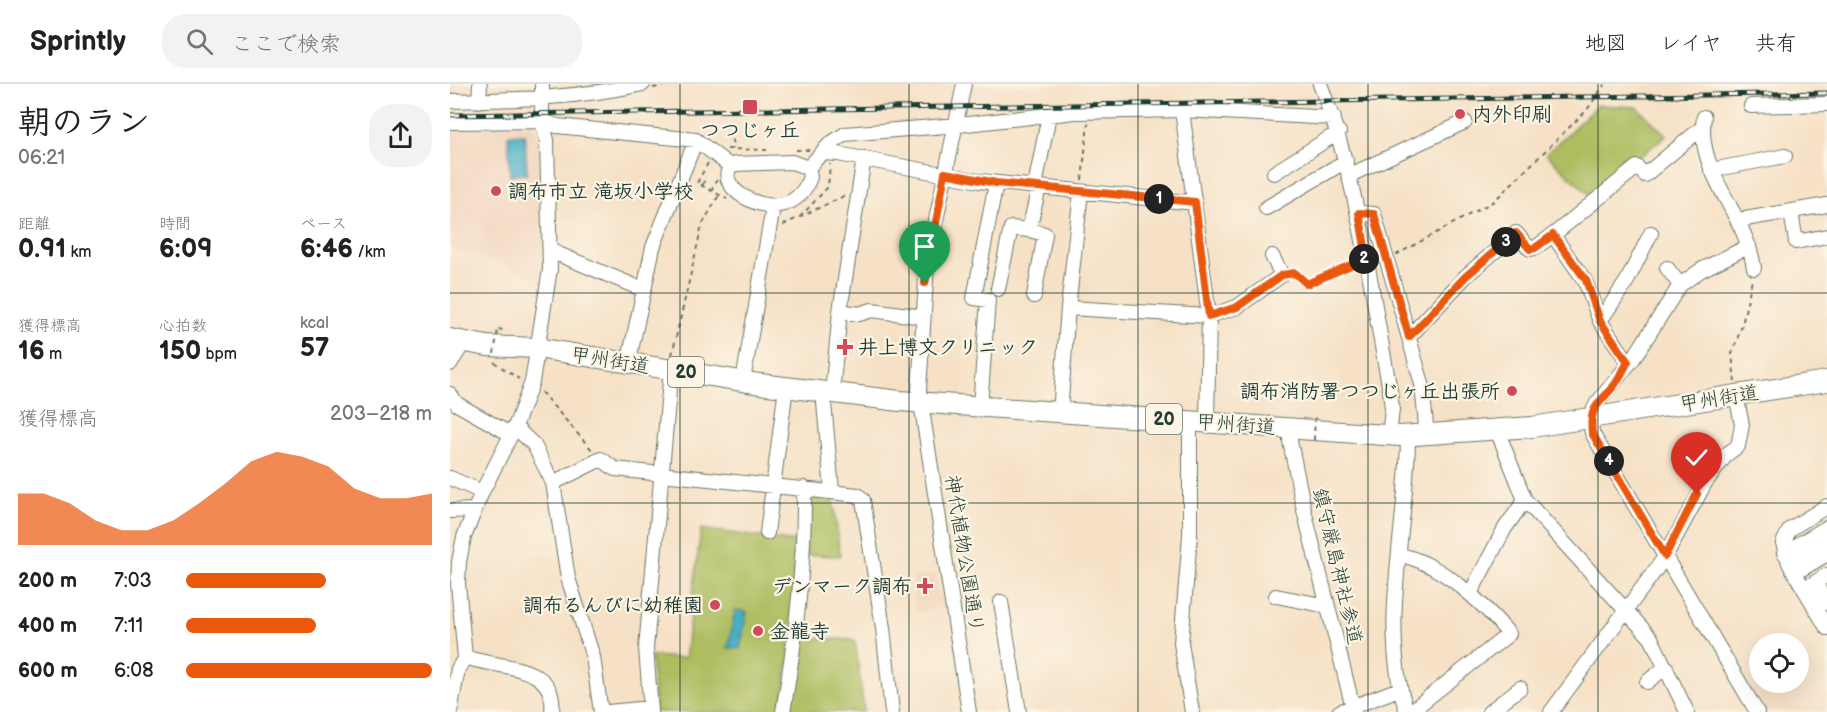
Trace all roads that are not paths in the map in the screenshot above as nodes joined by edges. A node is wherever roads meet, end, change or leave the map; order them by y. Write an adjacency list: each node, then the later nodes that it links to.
1 (480, 84): 9 (street)
2 (542, 84): 7 (street)
3 (643, 84): 7 (street)
4 (956, 84): 5 (street)
5 (964, 84): 17 (street, 神代植物公園通り)
6 (1320, 84): 18 (street)
7 (542, 99): 9 (street); 14 (street)
8 (450, 101): 9 (street)
9 (479, 101)
10 (1827, 104): 11 (street)
11 (1750, 106)
12 (1182, 110): 13 (street); 18 (street); 33 (street)
13 (1049, 115): 17 (street); 31 (street)
14 (542, 121): 15 (street); 19 (street); 45 (street)
15 (450, 122)
16 (1465, 122): 29 (street)
17 (958, 125): 21 (street); 27 (street, 神代植物公園通り)
18 (1336, 125): 23 (street); 28 (street)
19 (696, 140): 24 (street); 51 (street)
20 (1785, 156): 26 (street)
21 (823, 157): 22 (street); 25 (street)
22 (864, 158): 27 (street); 54 (street)
23 (1346, 161): 29 (street); 36 (street)
24 (730, 166): 25 (street); 35 (street)
25 (808, 168): 35 (street)
26 (1711, 170): 39 (street); 42 (street)
27 (945, 173): 30 (street); 56 (street, 神代植物公園通り)
28 (1274, 173)
29 (1350, 175): 38 (street)
30 (996, 183): 31 (street); 73 (street)
31 (1037, 187): 32 (street); 40 (street)
32 (1081, 192): 33 (street); 53 (street)
33 (1195, 202): 55 (street)
34 (1827, 205): 37 (street)
35 (773, 207): 66 (street)
36 (1266, 208)
37 (1791, 212): 39 (street); 43 (street)
38 (1359, 213): 59 (street); 80 (street)
39 (1739, 220): 44 (street)
40 (1029, 230): 50 (street); 52 (street)
41 (1651, 233): 57 (street)
42 (1553, 235): 57 (street); 59 (street)
43 (1827, 236)
44 (1749, 246): 48 (street); 49 (street)
45 (551, 251): 51 (street); 61 (street)
46 (1272, 256): 55 (street)
47 (1666, 268): 49 (street)
48 (1754, 268)
49 (1680, 285): 62 (street)
50 (998, 289)
51 (644, 290): 65 (street)
52 (1034, 296)
53 (1068, 308): 55 (street); 74 (street)
54 (840, 311): 56 (street); 69 (street)
55 (1209, 316): 76 (street)
56 (923, 317): 72 (street, 神代植物公園通り)
57 (1600, 321): 62 (street)
58 (450, 328): 61 (highway, 甲州街道 / 20)
59 (1409, 337): 80 (street)
60 (457, 340): 61 (highway, 甲州街道 / 20); 64 (street)
61 (537, 348): 65 (highway, 甲州街道 / 20); 78 (street)
62 (1628, 362): 75 (street)
63 (671, 363): 65 (highway, 甲州街道 / 20); 66 (highway, 甲州街道 / 20); 81 (street)
64 (450, 364)
65 (628, 364)
66 (744, 381): 68 (highway, 甲州街道 / 20)
67 (1827, 381): 71 (highway, 甲州街道 / 20)
68 (786, 387): 69 (highway, 甲州街道 / 20); 84 (street)
69 (828, 393): 72 (highway, 甲州街道 / 20); 86 (street)
70 (450, 394): 78 (street)
71 (1736, 395): 75 (highway, 甲州街道 / 20); 95 (street)
72 (920, 402): 73 (highway, 甲州街道 / 20); 120 (street, 神代植物公園通り)
73 (980, 407): 74 (highway, 甲州街道 / 20)
74 (1060, 413): 76 (highway, 甲州街道 / 20)
75 (1590, 417): 79 (highway, 甲州街道 / 20); 95 (street)
76 (1199, 421): 77 (highway, 甲州街道 / 20); 122 (street)
77 (1290, 428): 80 (highway, 甲州街道 / 20); 102 (street, 鎮守厳島神社参道)
78 (513, 430): 83 (street); 87 (street)
79 (1497, 430): 80 (highway, 甲州街道 / 20); 88 (street)
80 (1408, 436): 94 (street)
81 (660, 472): 83 (street); 84 (street); 113 (street)
82 (450, 478): 87 (street)
83 (553, 483): 116 (street)
84 (772, 485): 85 (street); 92 (street)
85 (804, 488): 86 (street); 118 (street)
86 (832, 491): 119 (street)
87 (482, 492): 90 (street)
88 (1525, 500): 98 (street); 103 (street)
89 (1822, 509): 93 (street); 96 (street)
90 (474, 510): 91 (street); 105 (street)
91 (450, 511)
92 (767, 533)
93 (1827, 533): 96 (street); 96 (street)
94 (1400, 555): 98 (street); 111 (street)
95 (1665, 556): 103 (street); 128 (street)
96 (1789, 563): 97 (street); 97 (street)
97 (1821, 574): 101 (street); 104 (street)
98 (1470, 594): 124 (street)
99 (1276, 596): 102 (street)
100 (1001, 602): 121 (street)
101 (1827, 603)
102 (1327, 606): 112 (street, 鎮守厳島神社参道)
103 (1626, 608): 108 (street); 126 (street)
104 (1823, 614): 106 (street)
105 (455, 627): 107 (street)
106 (1827, 628)
107 (465, 657): 114 (street); 115 (street)
108 (1666, 667): 109 (street); 127 (street)
109 (1647, 682)
110 (1520, 688): 125 (street)
111 (1399, 689): 112 (street); 124 (street)
112 (1353, 709): 123 (street)
113 (651, 710): 117 (street)
114 (450, 712)
115 (552, 712)
116 (601, 712)
117 (608, 712)
118 (783, 712)
119 (892, 712)
120 (969, 712)
121 (1018, 712)
122 (1192, 712)
123 (1339, 712)
124 (1408, 712)
125 (1489, 712)
126 (1551, 712)
127 (1688, 712)
128 (1757, 712)

